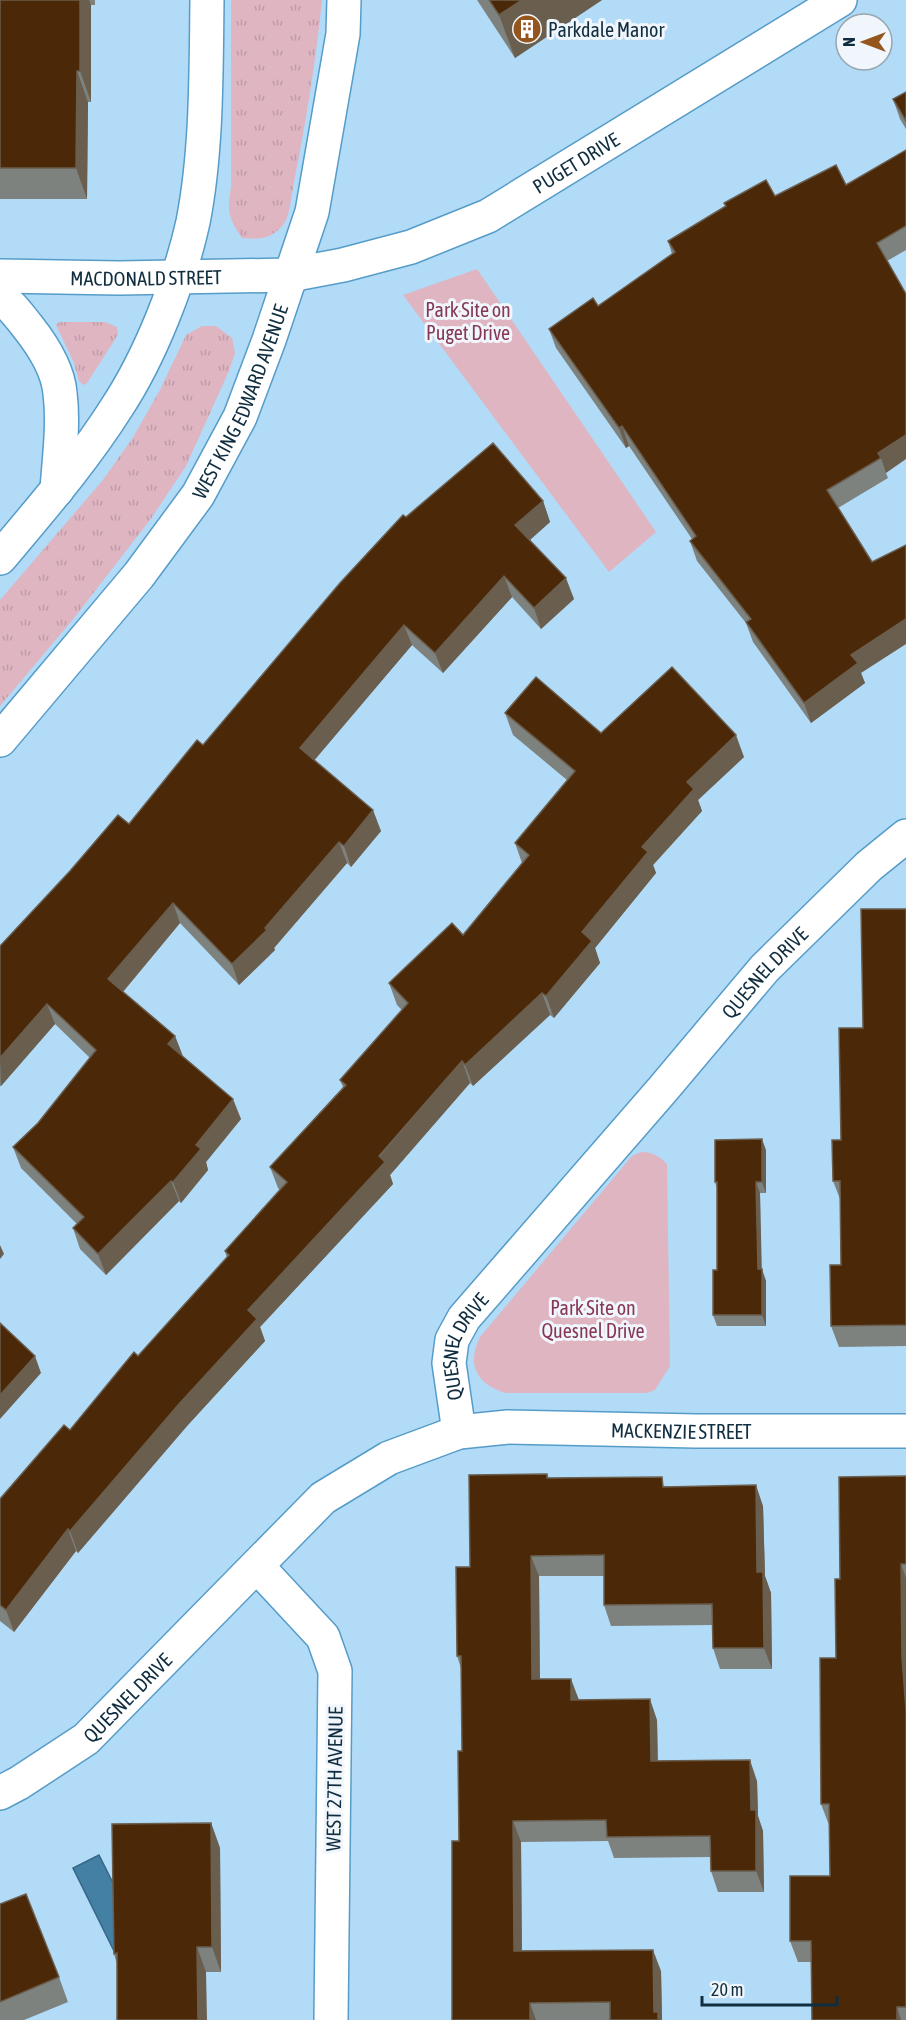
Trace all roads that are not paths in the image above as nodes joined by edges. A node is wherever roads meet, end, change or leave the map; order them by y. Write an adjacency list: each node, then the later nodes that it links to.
1 (207, 0): 6 (street)
2 (344, 0): 4 (street, WEST KING EDWARD AVENUE)
3 (840, 0): 4 (street, PUGET DRIVE)
4 (291, 275): 6 (street, MACDONALD STREET); 10 (street, WEST KING EDWARD AVENUE)
5 (0, 276): 6 (street, MACDONALD STREET)
6 (178, 276): 8 (street)
7 (0, 297): 8 (street)
8 (57, 490): 9 (street)
9 (0, 558)
10 (0, 740)
11 (906, 836): 13 (street, QUESNEL DRIVE)
12 (906, 1431): 13 (street, MACKENZIE STREET)
13 (459, 1432): 14 (street, QUESNEL DRIVE)
14 (257, 1566): 15 (street, QUESNEL DRIVE); 16 (street, WEST 27TH AVENUE)
15 (0, 1793)
16 (331, 2020)

